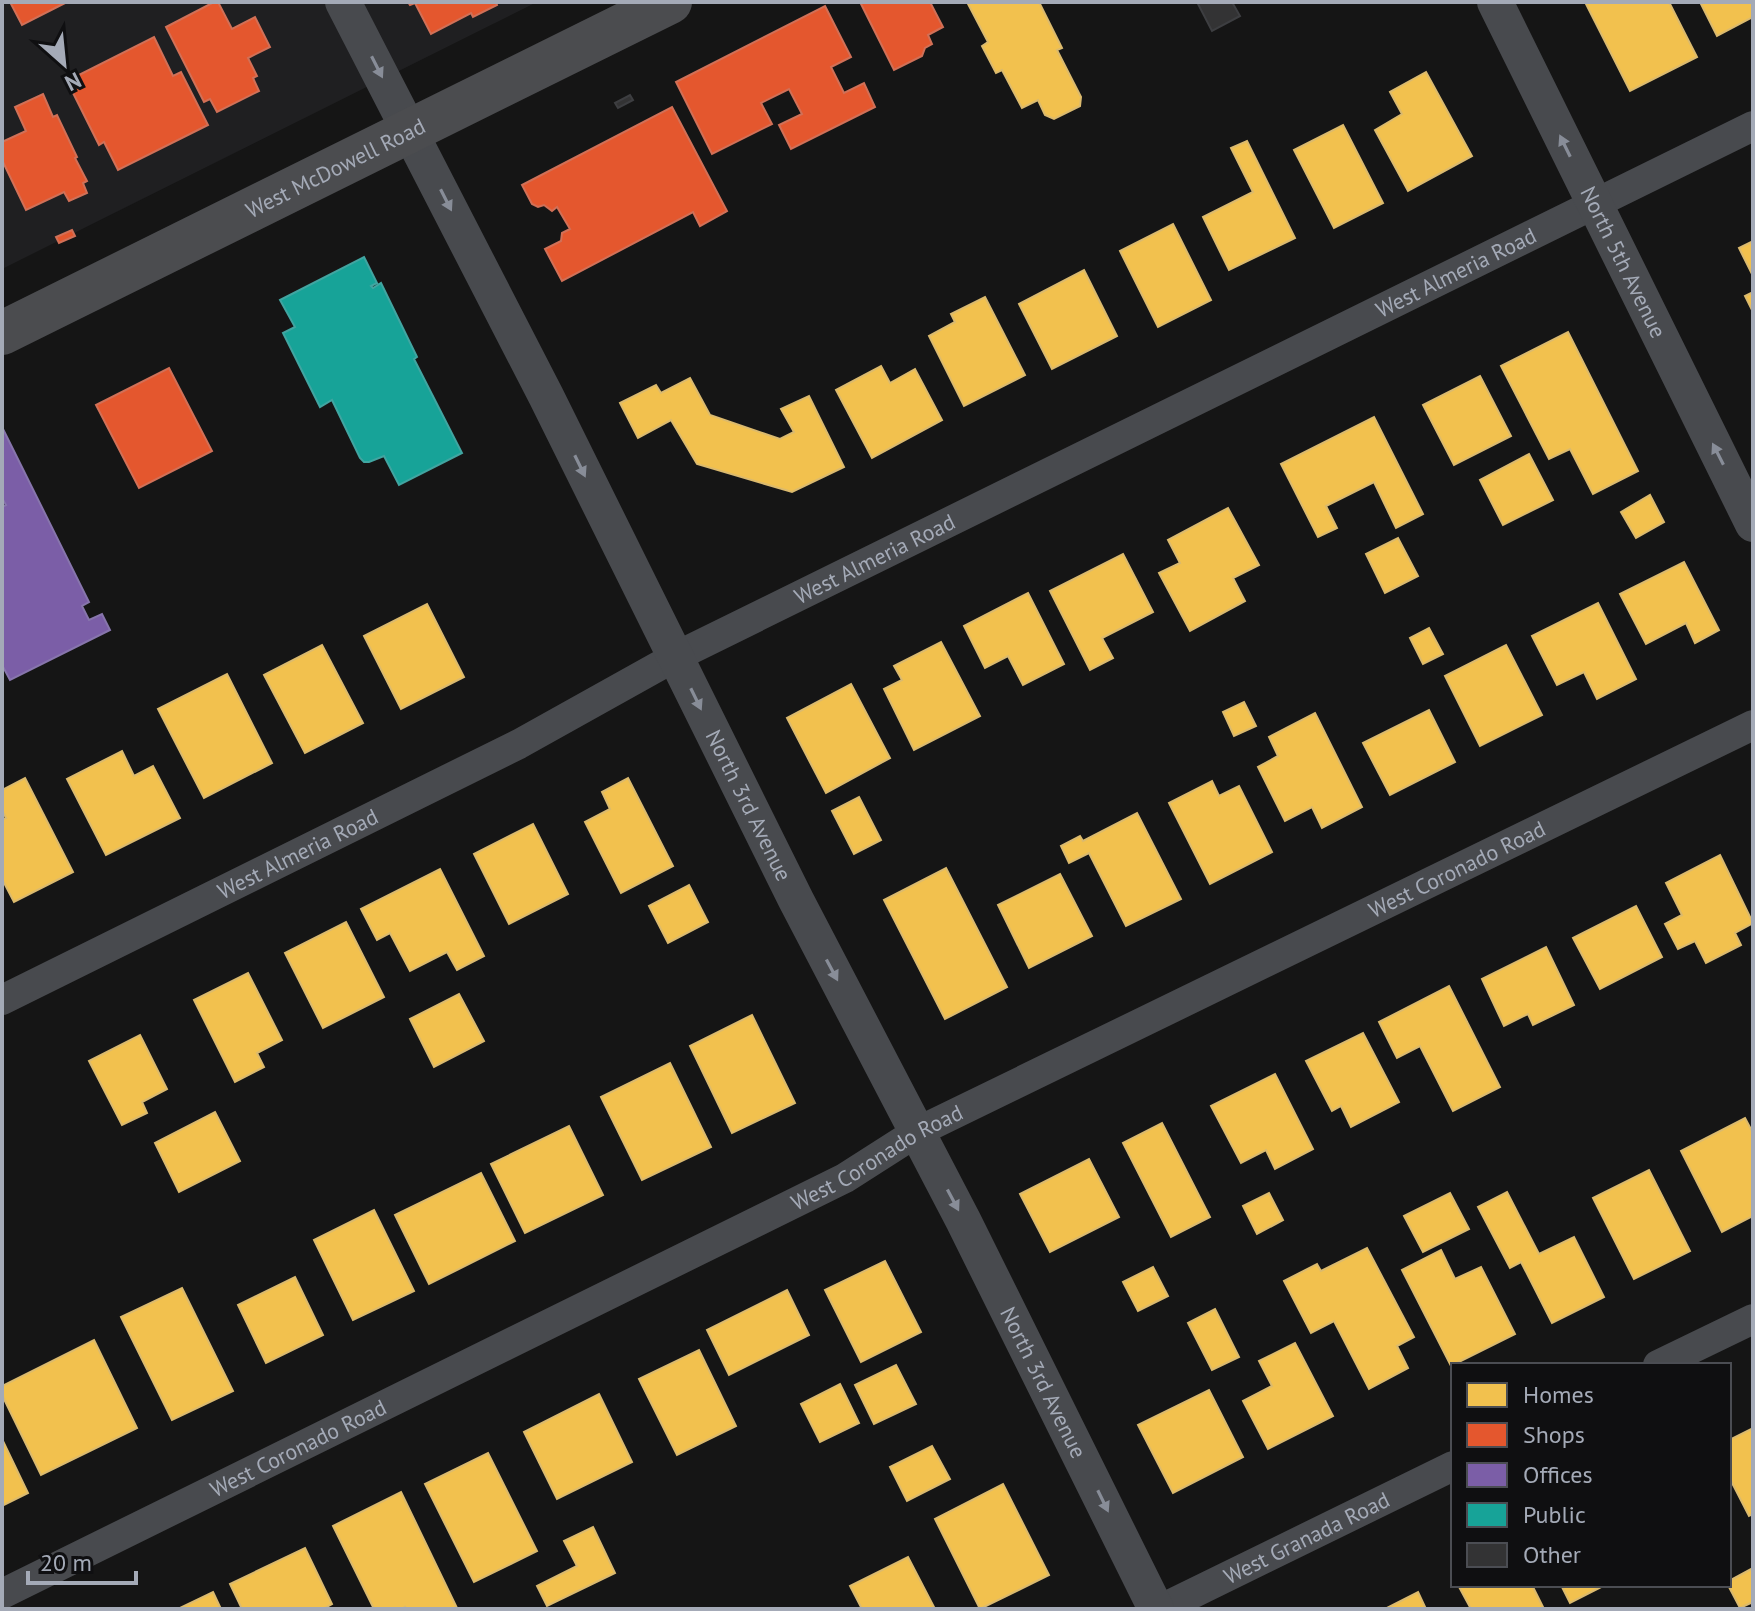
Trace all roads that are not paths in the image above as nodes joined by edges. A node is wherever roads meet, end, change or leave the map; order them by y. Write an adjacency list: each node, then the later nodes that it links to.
1 (343, 2): 5 (street, North 3rd Avenue, one-way to 5)
2 (670, 2): 5 (main road, West McDowell Road)
3 (1495, 2): 6 (street, North 5th Avenue, one-way to 3)
4 (1753, 126): 6 (street, West Almeria Road)
5 (410, 131): 7 (main road, West McDowell Road); 9 (street, North 3rd Avenue, one-way to 9)
6 (1594, 205): 8 (street, North 5th Avenue, one-way to 6); 9 (street, West Almeria Road)
7 (2, 333)
8 (1753, 524)
9 (675, 657): 11 (street, West Almeria Road); 12 (street, North 3rd Avenue, one-way to 12)
10 (1753, 725): 12 (street, West Coronado Road)
11 (2, 1000)
12 (917, 1132): 16 (street, West Coronado Road); 17 (street, North 3rd Avenue, one-way to 17)
13 (1753, 1319): 14 (street)
14 (1662, 1363)
15 (1451, 1467): 17 (street, West Granada Road)
16 (2, 1594)
17 (1158, 1609)

